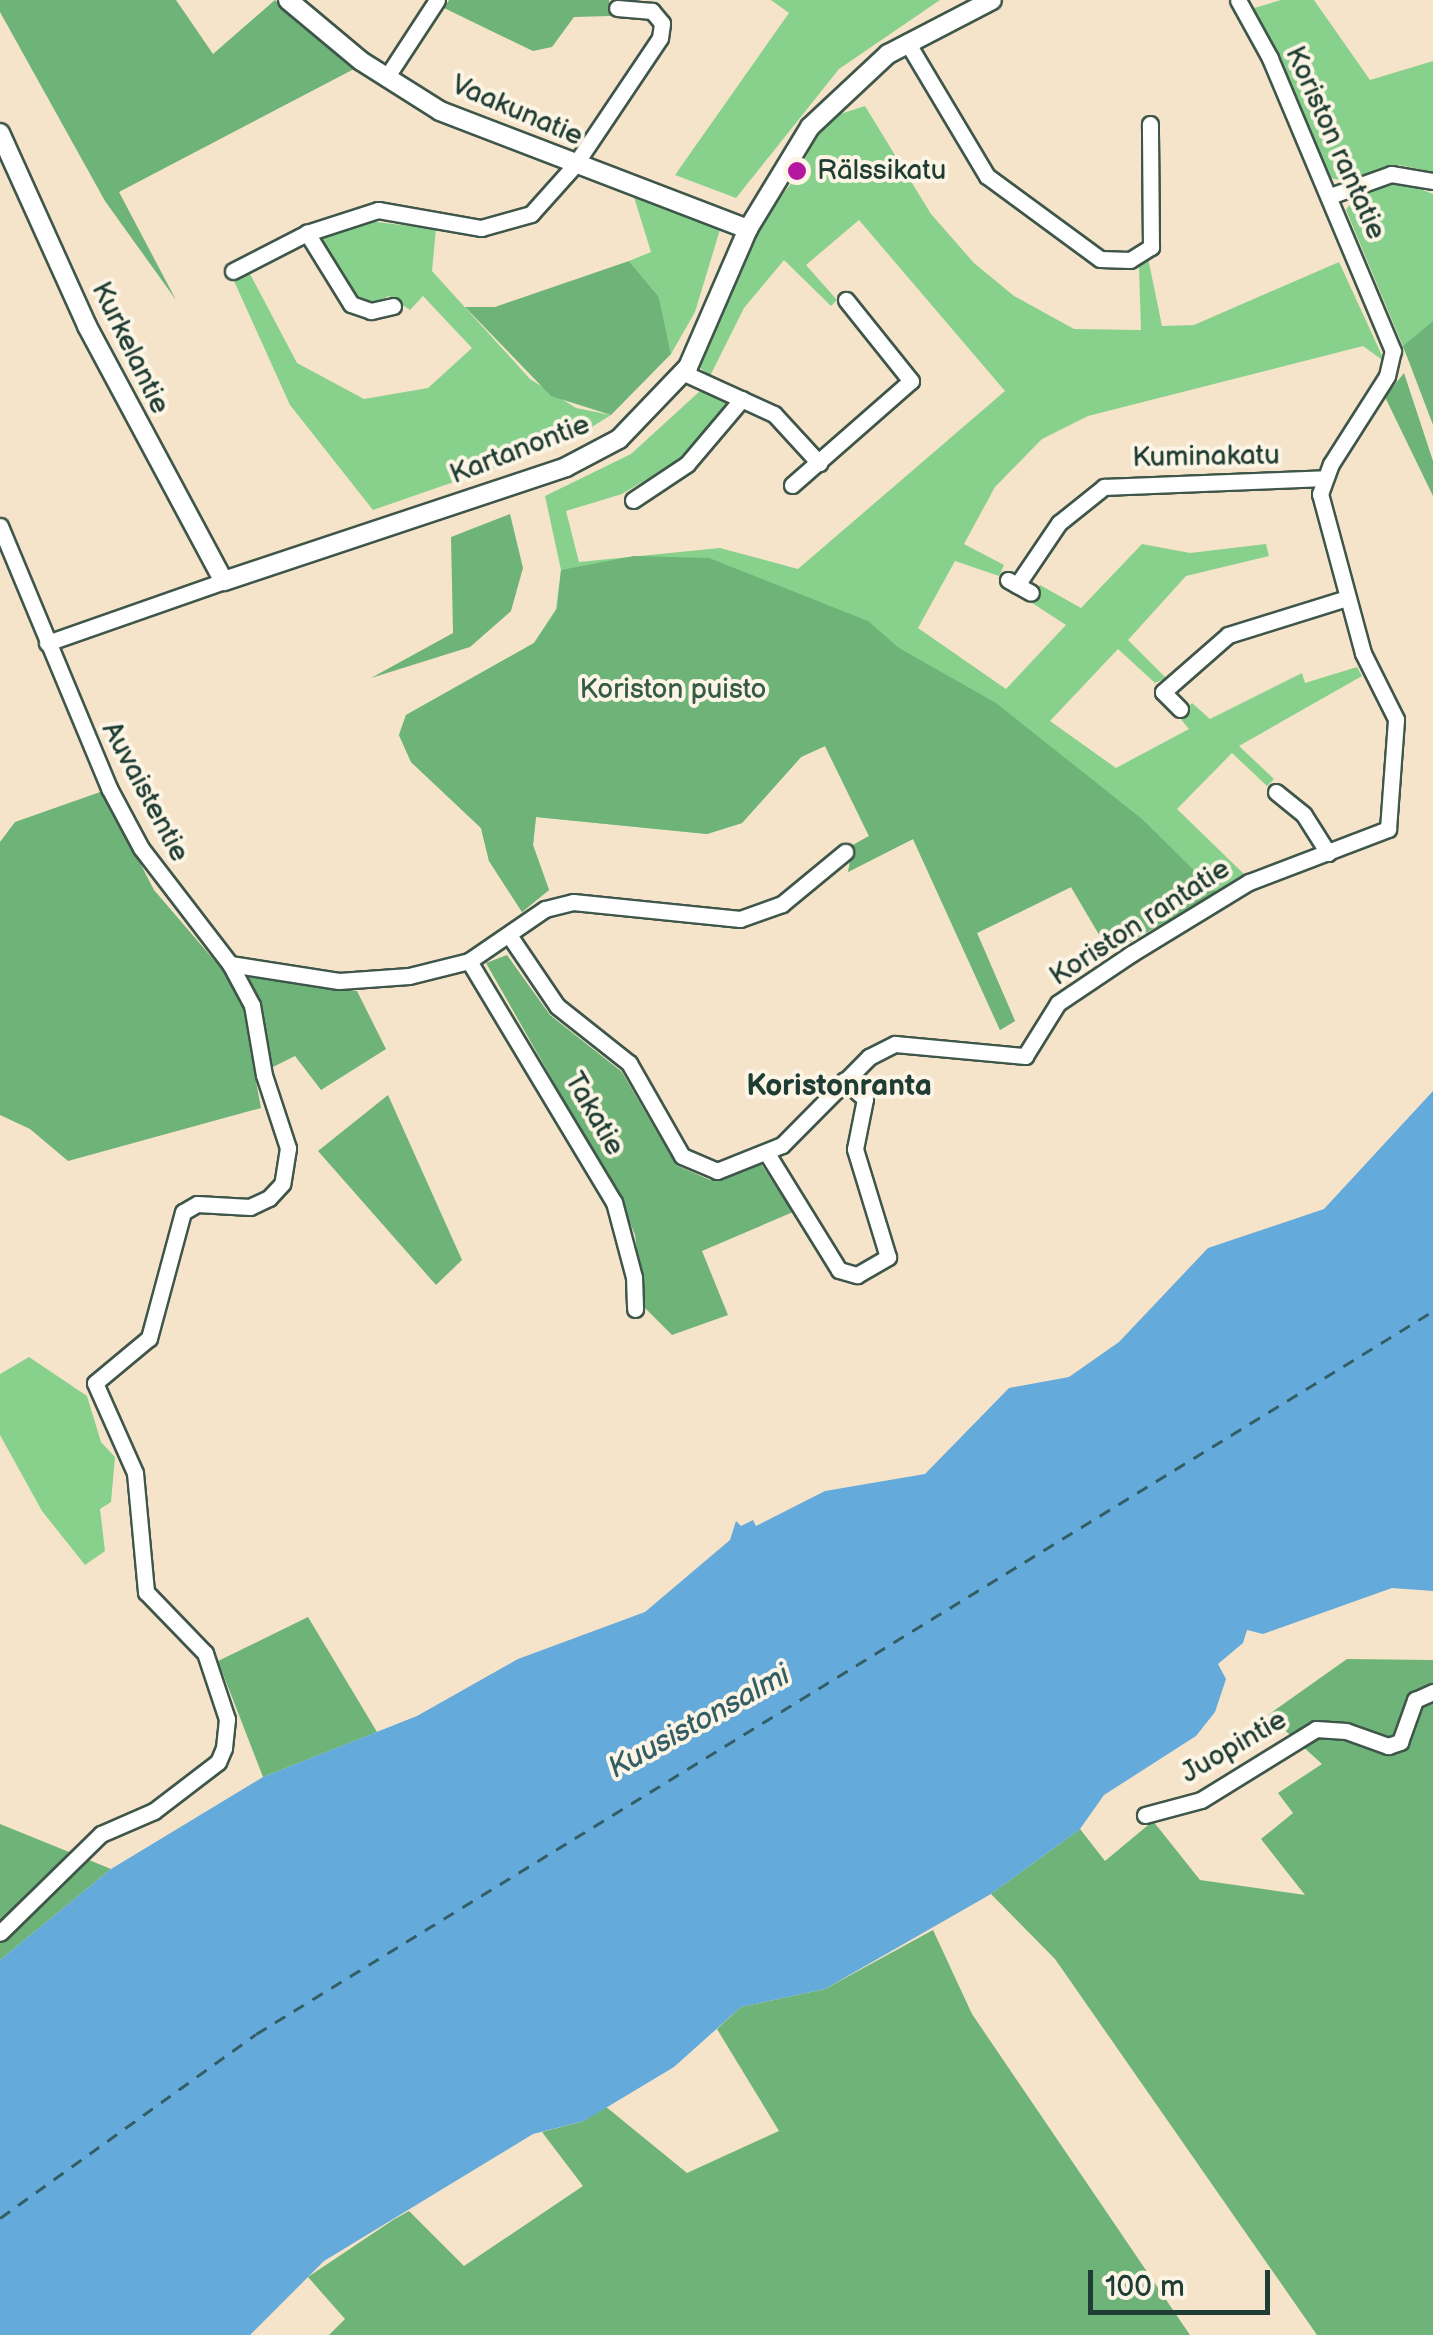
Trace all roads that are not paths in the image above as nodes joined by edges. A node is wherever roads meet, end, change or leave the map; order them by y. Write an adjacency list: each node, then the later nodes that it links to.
1 (288, 0): 7 (street, Vaakunatie)
2 (437, 0): 7 (street)
3 (992, 0): 6 (street, Kartanontie)
4 (1246, 2): 12 (street, Koriston rantatie)
5 (617, 8): 10 (street)
6 (907, 42): 8 (street); 13 (street, Kartanontie)
7 (386, 78): 10 (street, Vaakunatie)
8 (1150, 124)
9 (0, 133): 25 (street, Kurkelantie)
10 (574, 166): 13 (street, Vaakunatie); 14 (street)
11 (1433, 181): 12 (street)
12 (1330, 196): 21 (street, Koriston rantatie)
13 (748, 229): 18 (street, Kartanontie)
14 (307, 233): 15 (street); 17 (street)
15 (234, 271)
16 (846, 300): 20 (street)
17 (392, 306)
18 (684, 373): 19 (street); 25 (street, Kartanontie)
19 (742, 399): 20 (street); 23 (street)
20 (819, 463): 22 (street)
21 (1324, 478): 26 (street, Kuminakatu); 27 (street, Koriston rantatie)
22 (792, 485)
23 (633, 500)
24 (0, 526): 28 (street, Auvaistentie)
25 (224, 581): 28 (street, Kartanontie)
26 (1019, 586)
27 (1347, 598): 29 (street); 32 (street, Koriston rantatie)
28 (46, 643): 35 (street, Auvaistentie)
29 (1180, 710)
30 (1276, 792): 32 (street)
31 (845, 852): 33 (street)
32 (1328, 853): 36 (street, Koriston rantatie)
33 (511, 938): 34 (street); 37 (street, Koriston rantatie)
34 (469, 960): 35 (street); 38 (street, Takatie)
35 (230, 964): 41 (street, Auvaistentie)
36 (844, 1080): 37 (street, Koriston rantatie); 37 (street)
37 (768, 1155)
38 (635, 1309)
39 (1433, 1692): 40 (street, Juopintie)
40 (1145, 1815)
41 (0, 1933)

